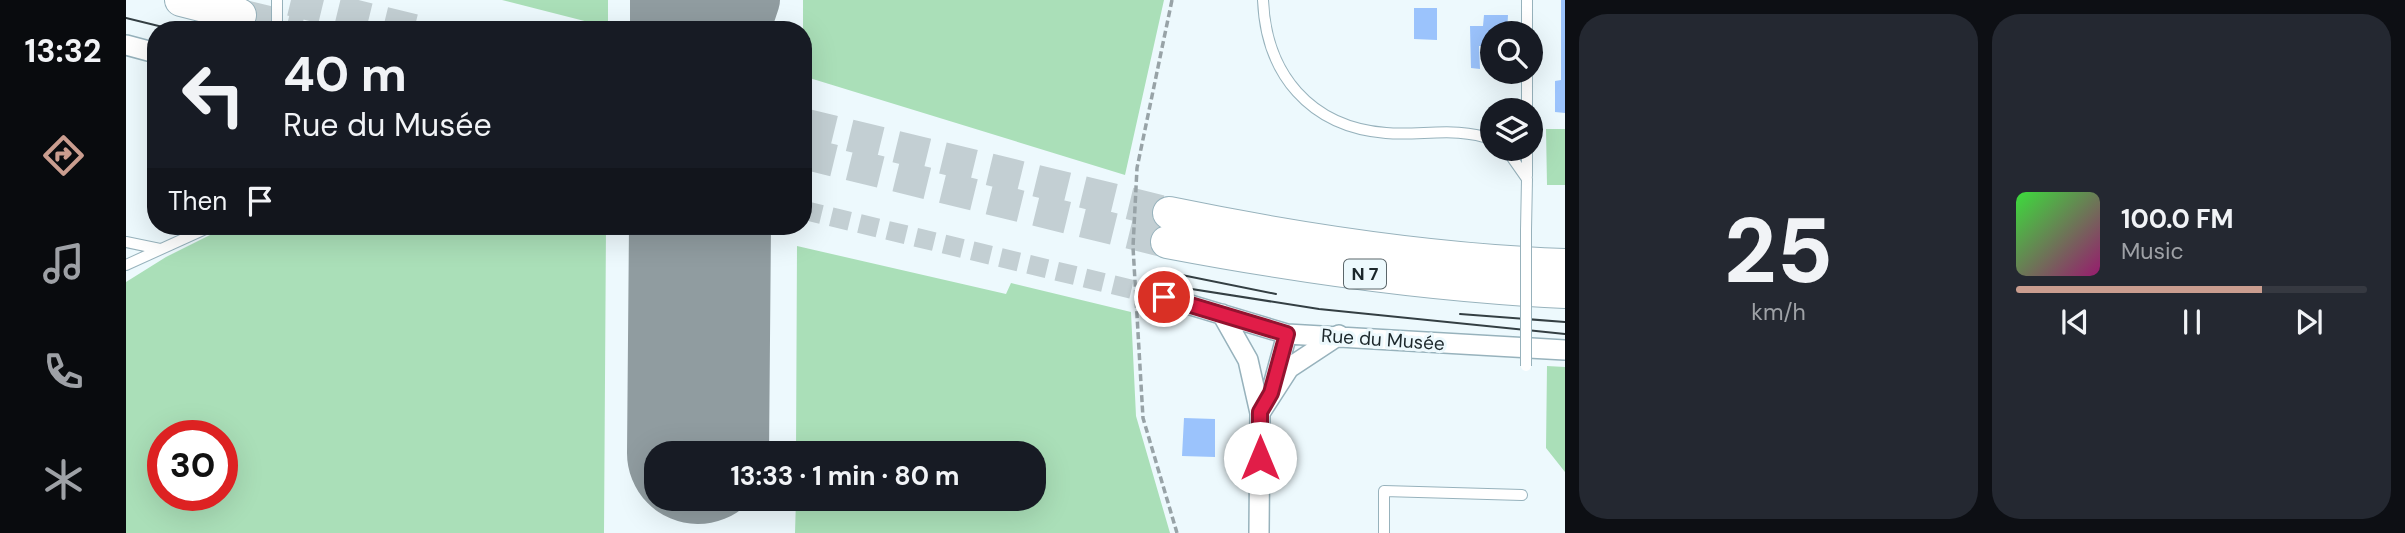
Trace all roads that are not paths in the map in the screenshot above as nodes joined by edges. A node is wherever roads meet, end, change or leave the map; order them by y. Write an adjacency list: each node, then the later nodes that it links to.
1 (181, 0): 5 (highway)
2 (278, 0): 6 (lane)
3 (1263, 0): 10 (lane)
4 (1527, 0): 7 (lane)
5 (240, 15)
6 (277, 21)
7 (1527, 21)
8 (126, 45): 9 (street)
9 (147, 51)
10 (1480, 136)
11 (1514, 161): 13 (lane)
12 (1527, 161): 13 (lane)
13 (1527, 179): 27 (lane, bridge)
14 (192, 235): 16 (lane)
15 (126, 242): 16 (lane)
16 (160, 249): 17 (lane)
17 (126, 265)
18 (1565, 265): 19 (highway, N 7)
19 (1565, 292)
20 (1164, 297): 21 (street, Rue du Musée)
21 (1222, 314): 22 (street, Rue du Musée); 26 (street)
22 (1251, 325): 23 (street, Rue du Musée); 26 (street)
23 (1287, 334): 24 (street, Rue du Musée); 28 (street)
24 (1339, 335): 25 (street, Rue du Musée); 28 (street)
25 (1565, 350)
26 (1248, 360): 29 (street)
27 (1526, 366)
28 (1271, 393): 29 (street)
29 (1260, 412): 31 (street)
30 (1522, 495): 32 (lane)
31 (1259, 533)
32 (1384, 533)

